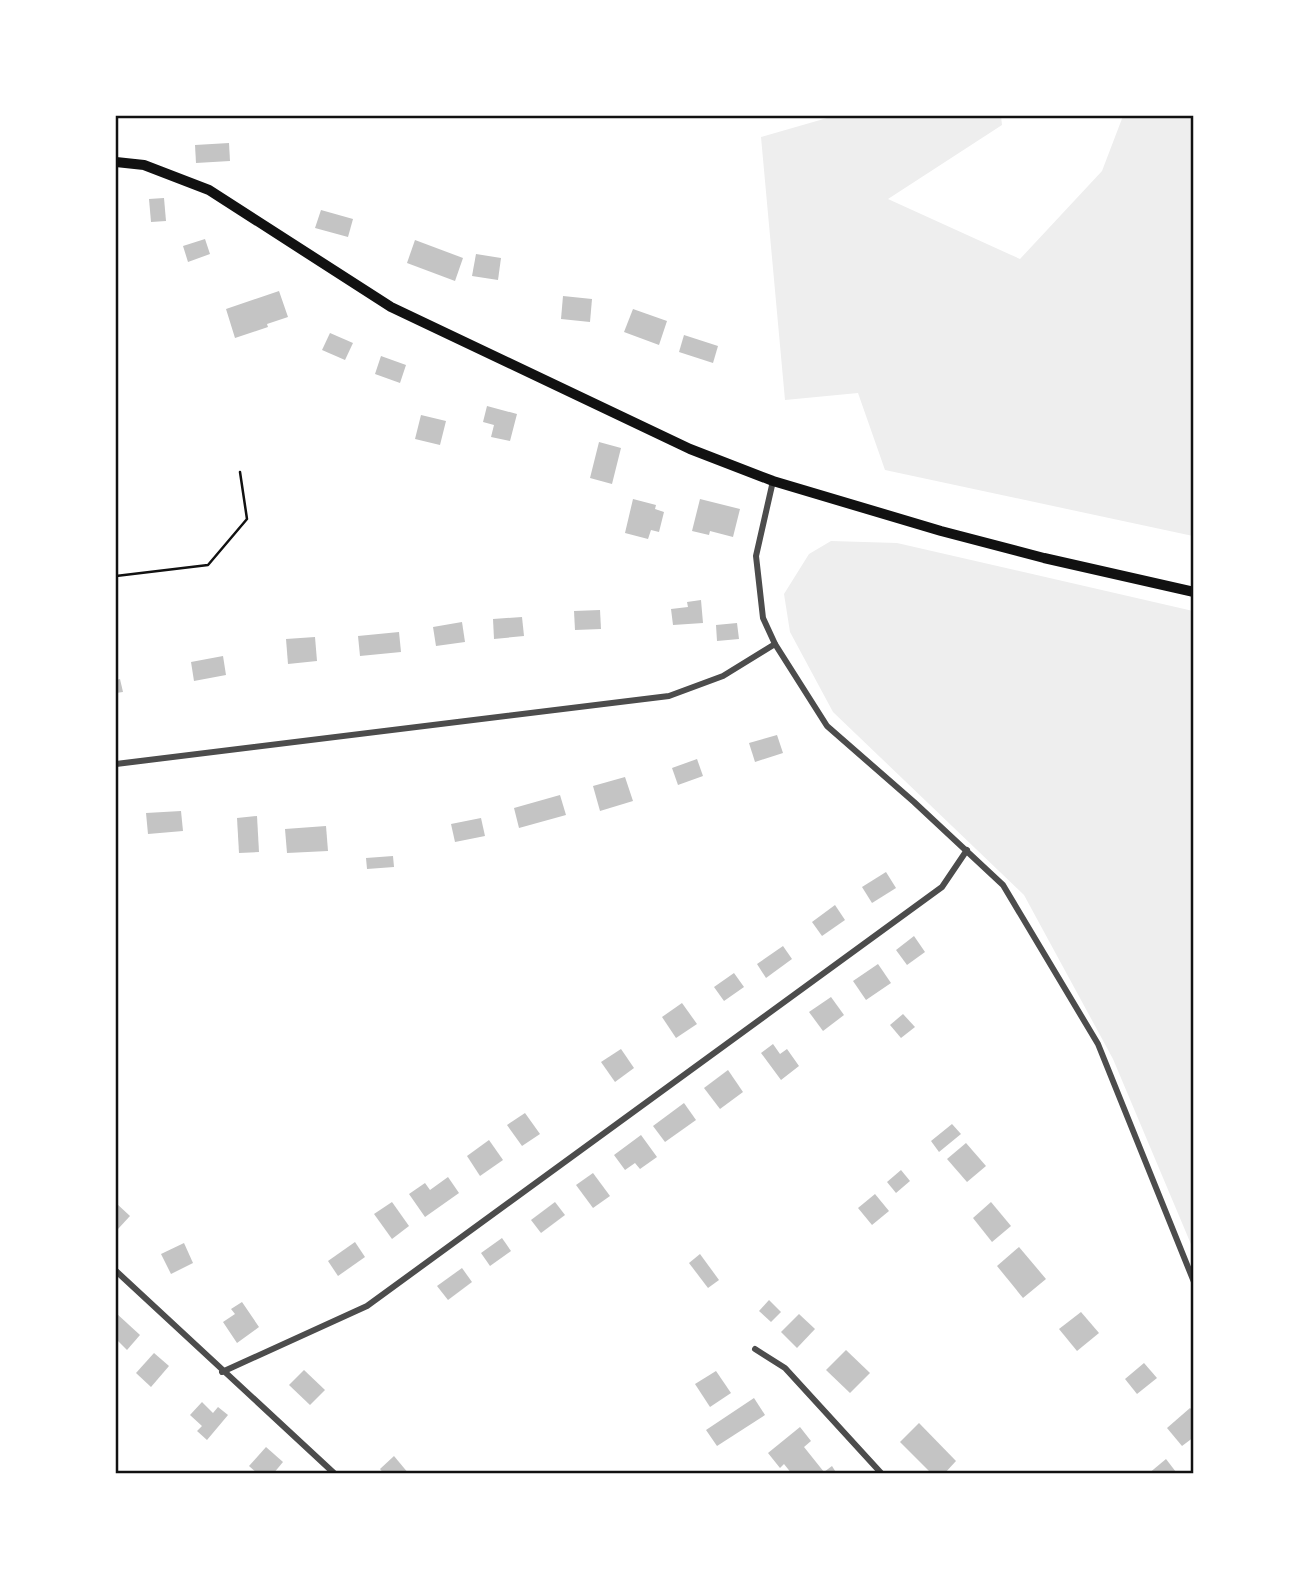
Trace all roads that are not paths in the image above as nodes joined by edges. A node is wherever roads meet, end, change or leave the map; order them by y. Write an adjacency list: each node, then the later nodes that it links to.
1 (116, 162): 2 (main road)
2 (773, 481): 3 (main road); 4 (street)
3 (1194, 592)
4 (775, 644): 5 (street); 6 (street)
5 (116, 764)
6 (967, 850): 8 (street); 10 (street)
7 (116, 1271): 10 (street)
8 (1194, 1282)
9 (755, 1349): 12 (street)
10 (222, 1372): 11 (street)
11 (335, 1474)
12 (882, 1474)

